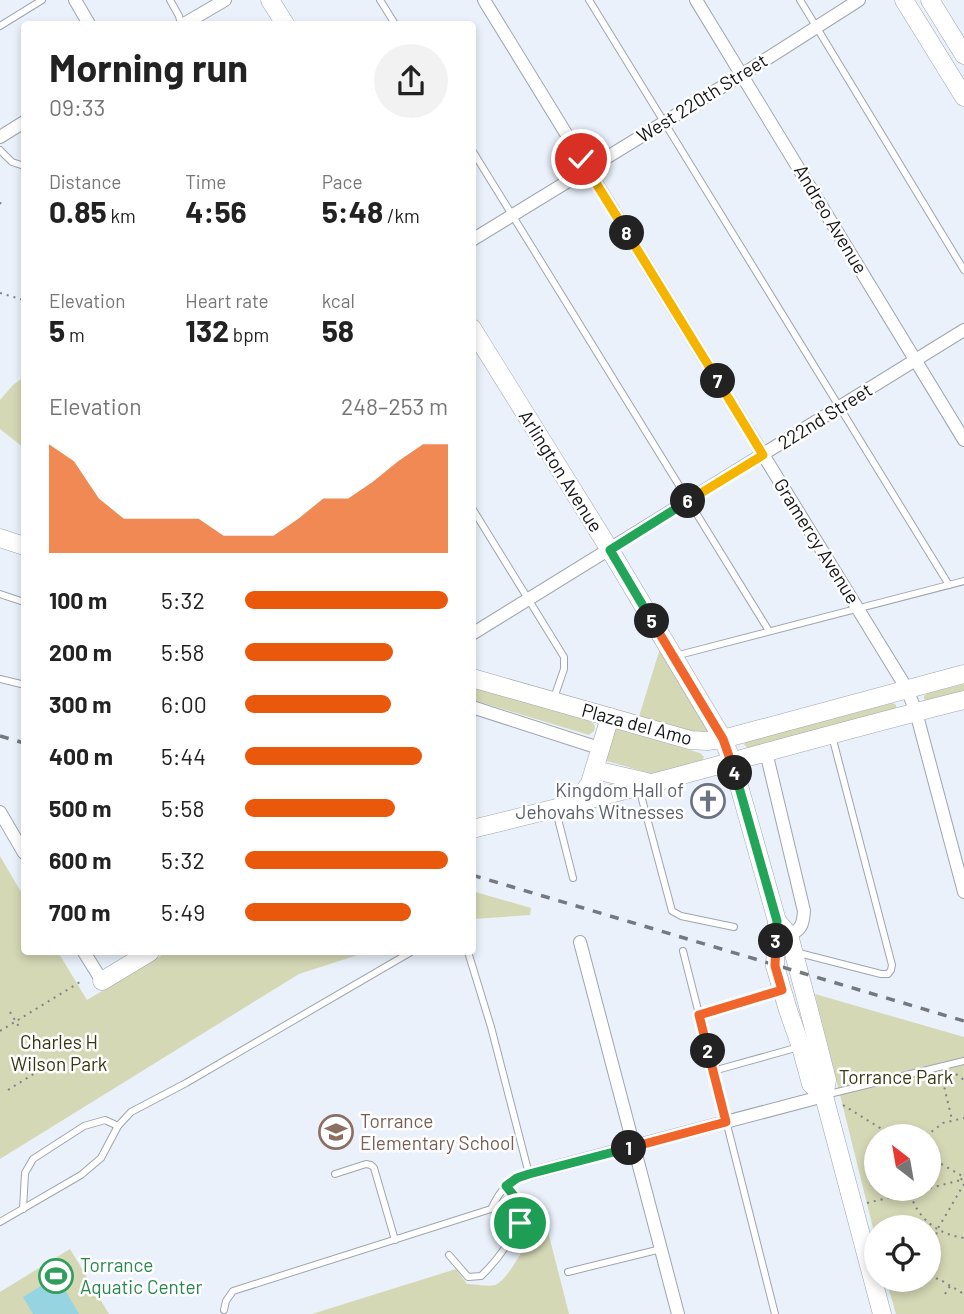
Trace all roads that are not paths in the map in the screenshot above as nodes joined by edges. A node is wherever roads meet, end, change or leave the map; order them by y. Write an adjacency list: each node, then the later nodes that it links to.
1 (42, 0): 19 (lane)
2 (75, 0): 14 (street)
3 (170, 0): 15 (lane)
4 (225, 0): 16 (street)
5 (270, 0): 17 (main road)
6 (380, 0): 18 (lane)
7 (484, 0): 30 (street, Gramercy Avenue)
8 (589, 0): 24 (lane)
9 (696, 0): 22 (street, Andreo Avenue)
10 (800, 0): 20 (lane)
11 (859, 0): 20 (street, West 220th Street)
12 (904, 0): 23 (main road)
13 (930, 0): 21 (main road)
14 (87, 21)
15 (182, 21)
16 (188, 21)
17 (283, 21)
18 (393, 21)
19 (0, 26)
20 (816, 26): 22 (street, West 220th Street); 33 (lane)
21 (964, 55)
22 (743, 74): 24 (street, West 220th Street); 36 (street, Andreo Avenue)
23 (964, 97)
24 (664, 122): 30 (street, West 220th Street); 37 (lane)
25 (21, 124): 26 (street)
26 (0, 137)
27 (0, 150): 29 (lane)
28 (476, 156): 31 (lane)
29 (21, 163)
30 (587, 169): 31 (street, West 220th Street); 39 (street, Gramercy Avenue)
31 (512, 215): 32 (street, West 220th Street); 40 (lane)
32 (476, 238)
33 (964, 270)
34 (964, 330): 36 (street, 222nd Street)
35 (476, 334): 44 (main road, Arlington Avenue)
36 (915, 359): 37 (street, 222nd Street); 38 (street, Andreo Avenue)
37 (840, 406): 39 (street, 222nd Street); 46 (lane)
38 (964, 440)
39 (763, 455): 40 (street, 222nd Street); 50 (street, Gramercy Avenue)
40 (690, 500): 44 (street, 222nd Street); 51 (lane)
41 (476, 514): 48 (lane)
42 (0, 538): 43 (main road)
43 (21, 545)
44 (610, 550): 48 (street, 222nd Street); 53 (main road, Arlington Avenue)
45 (964, 581): 46 (lane)
46 (949, 585): 50 (lane)
47 (0, 594): 49 (lane)
48 (529, 599): 52 (street, 222nd Street); 60 (lane)
49 (21, 601)
50 (859, 609): 51 (lane); 58 (street, Gramercy Avenue)
51 (769, 631): 53 (lane)
52 (476, 632)
53 (673, 656): 65 (main road, Arlington Avenue)
54 (964, 674): 58 (main road, Plaza del Amo)
55 (0, 679): 57 (lane)
56 (476, 679): 60 (main road, Plaza del Amo)
57 (21, 684)
58 (907, 689): 62 (street, Gramercy Avenue); 65 (main road, Plaza del Amo)
59 (964, 700): 62 (main road)
60 (553, 701): 63 (main road, Plaza del Amo)
61 (476, 708): 66 (street)
62 (916, 712): 64 (main road); 76 (street, Gramercy Avenue)
63 (610, 717): 65 (main road, Plaza del Amo); 66 (main road)
64 (831, 734): 67 (main road); 78 (lane)
65 (723, 739): 68 (main road, Arlington Avenue)
66 (602, 749): 69 (main road)
67 (766, 752): 68 (main road); 78 (street, Arlington Avenue)
68 (732, 761): 70 (main road); 78 (main road, Arlington Avenue)
69 (595, 770): 70 (main road); 71 (main road)
70 (645, 785): 71 (main road); 77 (lane)
71 (552, 810): 73 (main road); 75 (lane)
72 (0, 812): 74 (street)
73 (476, 829)
74 (21, 848)
75 (573, 878)
76 (964, 892)
77 (734, 927)
78 (786, 936): 86 (main road, Arlington Avenue); 91 (main road, Arlington Avenue)
79 (580, 942): 94 (street)
80 (683, 951): 87 (lane)
81 (86, 955): 85 (street)
82 (145, 955): 85 (main road)
83 (406, 955): 93 (lane)
84 (469, 955): 96 (lane)
85 (102, 981)
86 (782, 990): 87 (lane); 88 (main road, Arlington Avenue)
87 (699, 1015): 90 (lane)
88 (801, 1047): 90 (lane); 91 (main road, Arlington Avenue)
89 (964, 1061): 91 (lane)
90 (713, 1071): 92 (lane)
91 (824, 1096): 92 (street); 107 (main road, Arlington Avenue)
92 (726, 1122): 94 (street); 106 (lane)
93 (118, 1126): 98 (lane); 98 (lane)
94 (635, 1146): 96 (street); 101 (street)
95 (335, 1174): 100 (lane)
96 (529, 1174): 97 (lane)
97 (506, 1186): 100 (lane); 102 (lane)
98 (23, 1209): 99 (lane)
99 (0, 1222)
100 (395, 1240): 104 (lane)
101 (661, 1249): 103 (lane); 105 (street)
102 (449, 1255)
103 (568, 1272)
104 (224, 1310)
105 (678, 1314)
106 (775, 1314)
107 (882, 1314)

